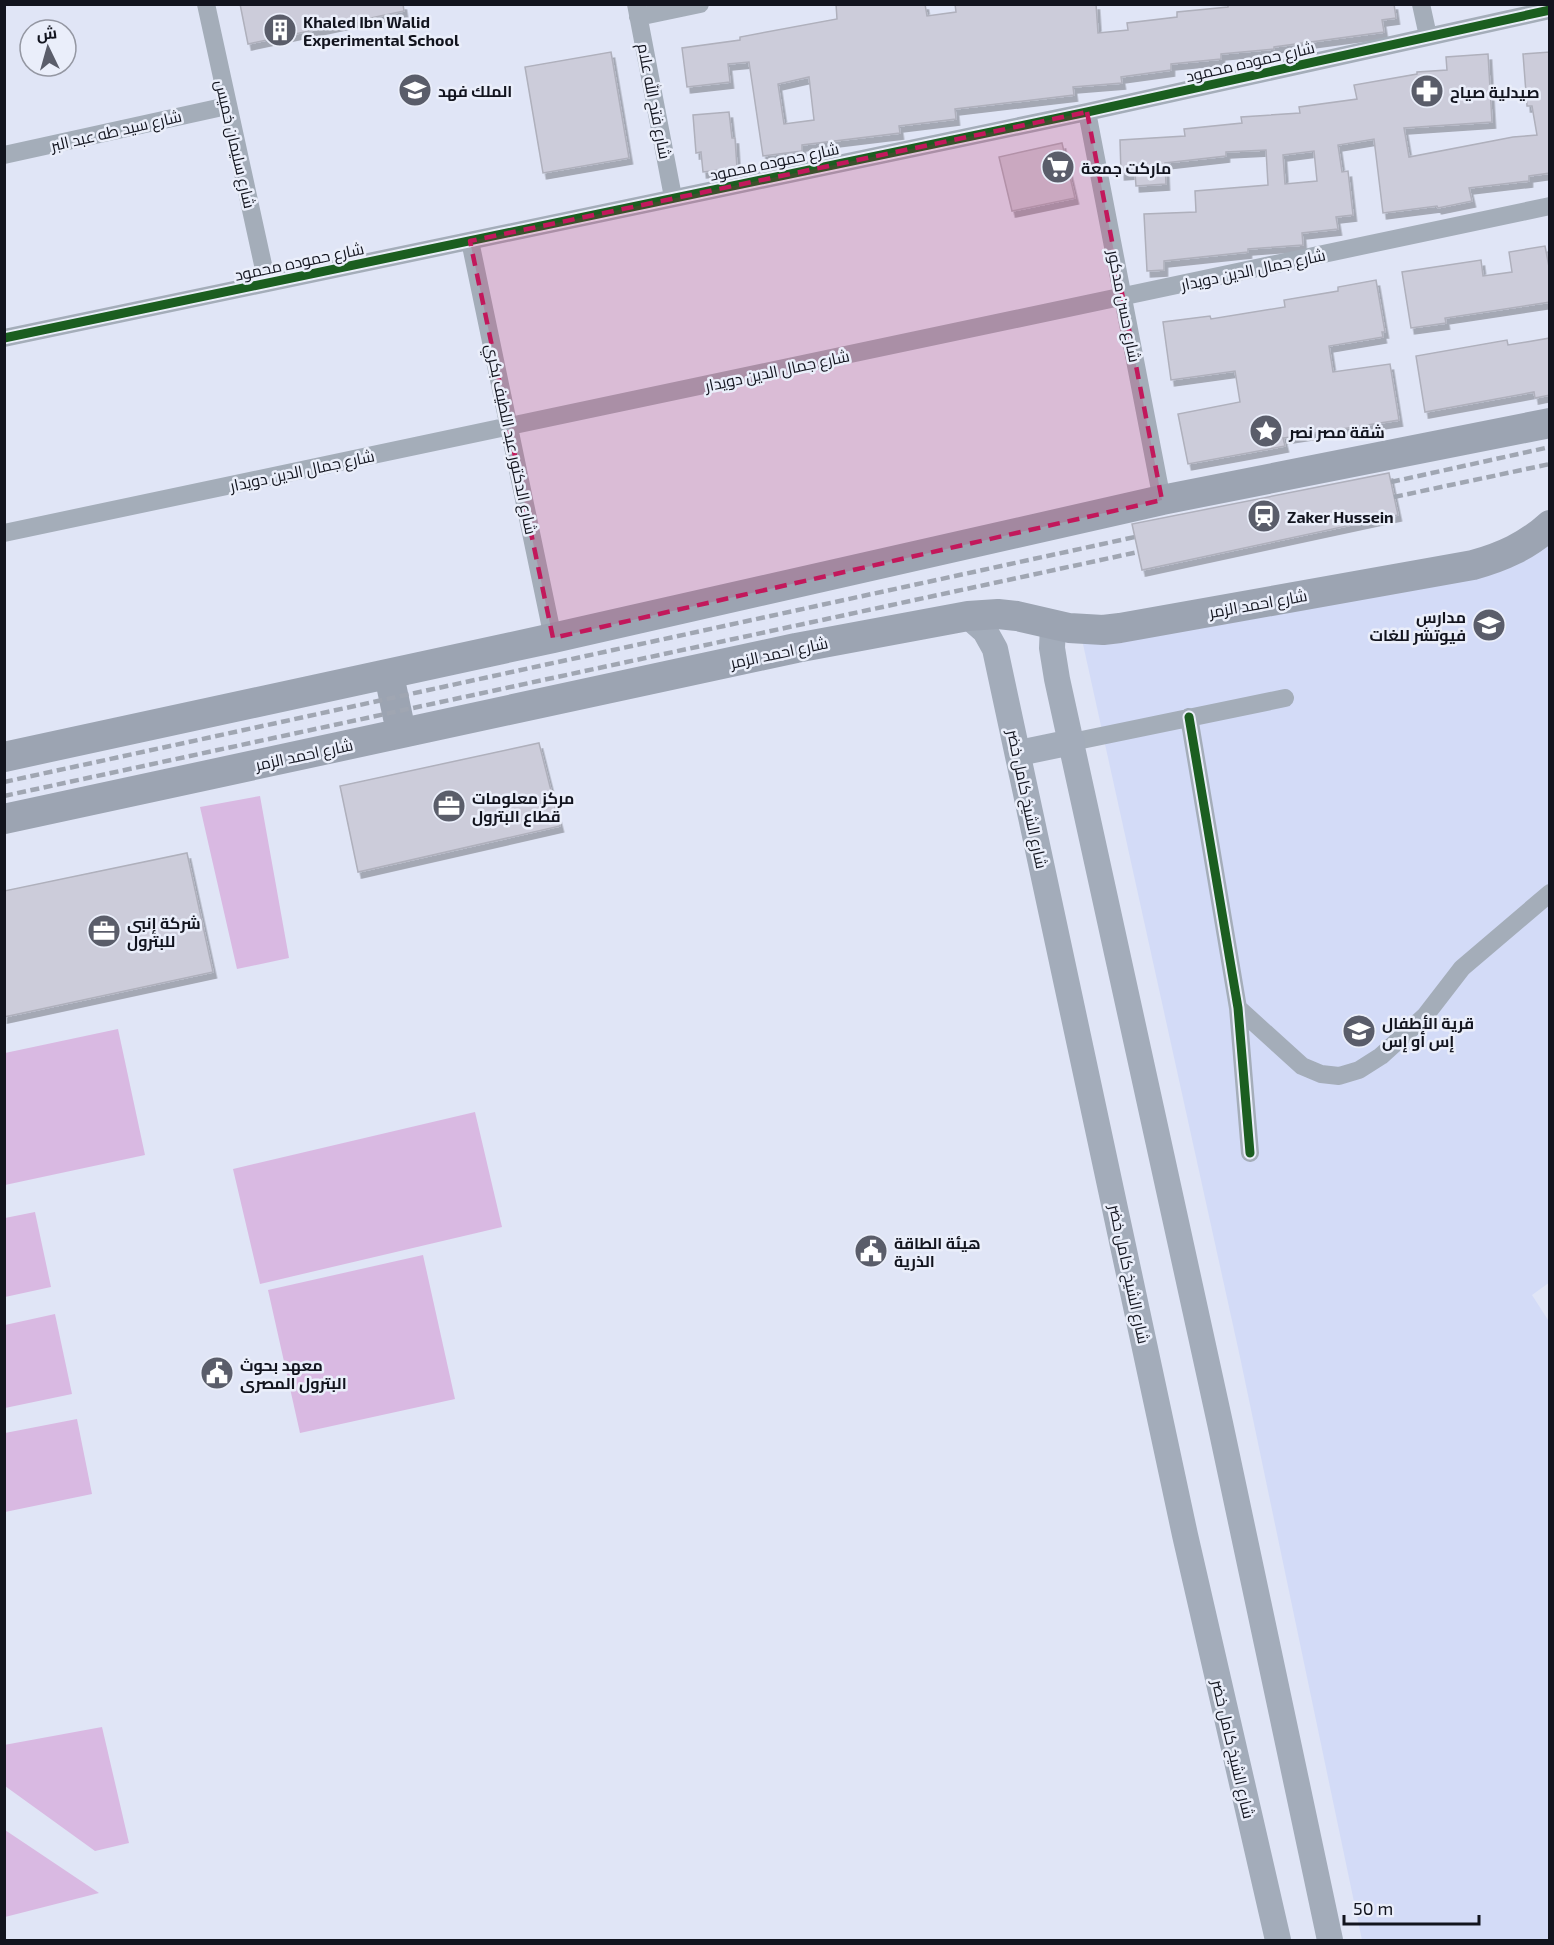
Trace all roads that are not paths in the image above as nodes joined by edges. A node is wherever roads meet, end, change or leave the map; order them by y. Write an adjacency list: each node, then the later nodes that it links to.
1 (206, 4): 7 (street, شارع سليمان خميس)
2 (700, 4): 5 (street)
3 (1421, 4): 6 (street)
4 (1550, 10): 6 (street, شارع حموده محمود)
5 (637, 11): 10 (street, شارع فتح الله علام)
6 (1428, 36): 8 (street, شارع حموده محمود)
7 (227, 106): 9 (street, شارع سيد طه عبد البر); 13 (street, شارع سليمان خميس)
8 (1087, 112): 10 (street, شارع حموده محمود); 14 (street, شارع حسن مدكور)
9 (4, 155)
10 (673, 197): 12 (street, شارع حموده محمود)
11 (1550, 206): 14 (street, شارع جمال الدين دويدار)
12 (470, 241): 13 (street, شارع حموده محمود); 17 (street, شارع الدكتور عبد اللطيف بكري)
13 (267, 283): 15 (street, شارع حموده محمود)
14 (1123, 297): 17 (street, شارع جمال الدين دويدار); 18 (street, شارع حسن مدكور)
15 (4, 338)
16 (1550, 423): 18 (main road)
17 (510, 426): 20 (street, شارع جمال الدين دويدار); 23 (street, شارع الدكتور عبد اللطيف بكري)
18 (1162, 500): 23 (main road)
19 (1550, 525): 22 (main road, شارع احمد الزمر)
20 (4, 533)
21 (968, 616): 22 (main road, شارع احمد الزمر); 27 (main road, شارع احمد الزمر); 29 (main road, شارع الشيخ كامل خضر)
22 (1053, 625): 28 (main road)
23 (553, 638): 24 (main road)
24 (389, 675): 27 (main road); 30 (main road)
25 (1285, 698): 26 (street)
26 (1189, 717): 28 (street); 33 (street)
27 (401, 732): 31 (main road, شارع احمد الزمر)
28 (1072, 742): 29 (main road); 36 (main road)
29 (1019, 753): 35 (main road, شارع الشيخ كامل خضر)
30 (4, 757)
31 (4, 819)
32 (1550, 893): 33 (street)
33 (1238, 1008): 34 (street)
34 (1250, 1153)
35 (1278, 1941)
36 (1330, 1941)

